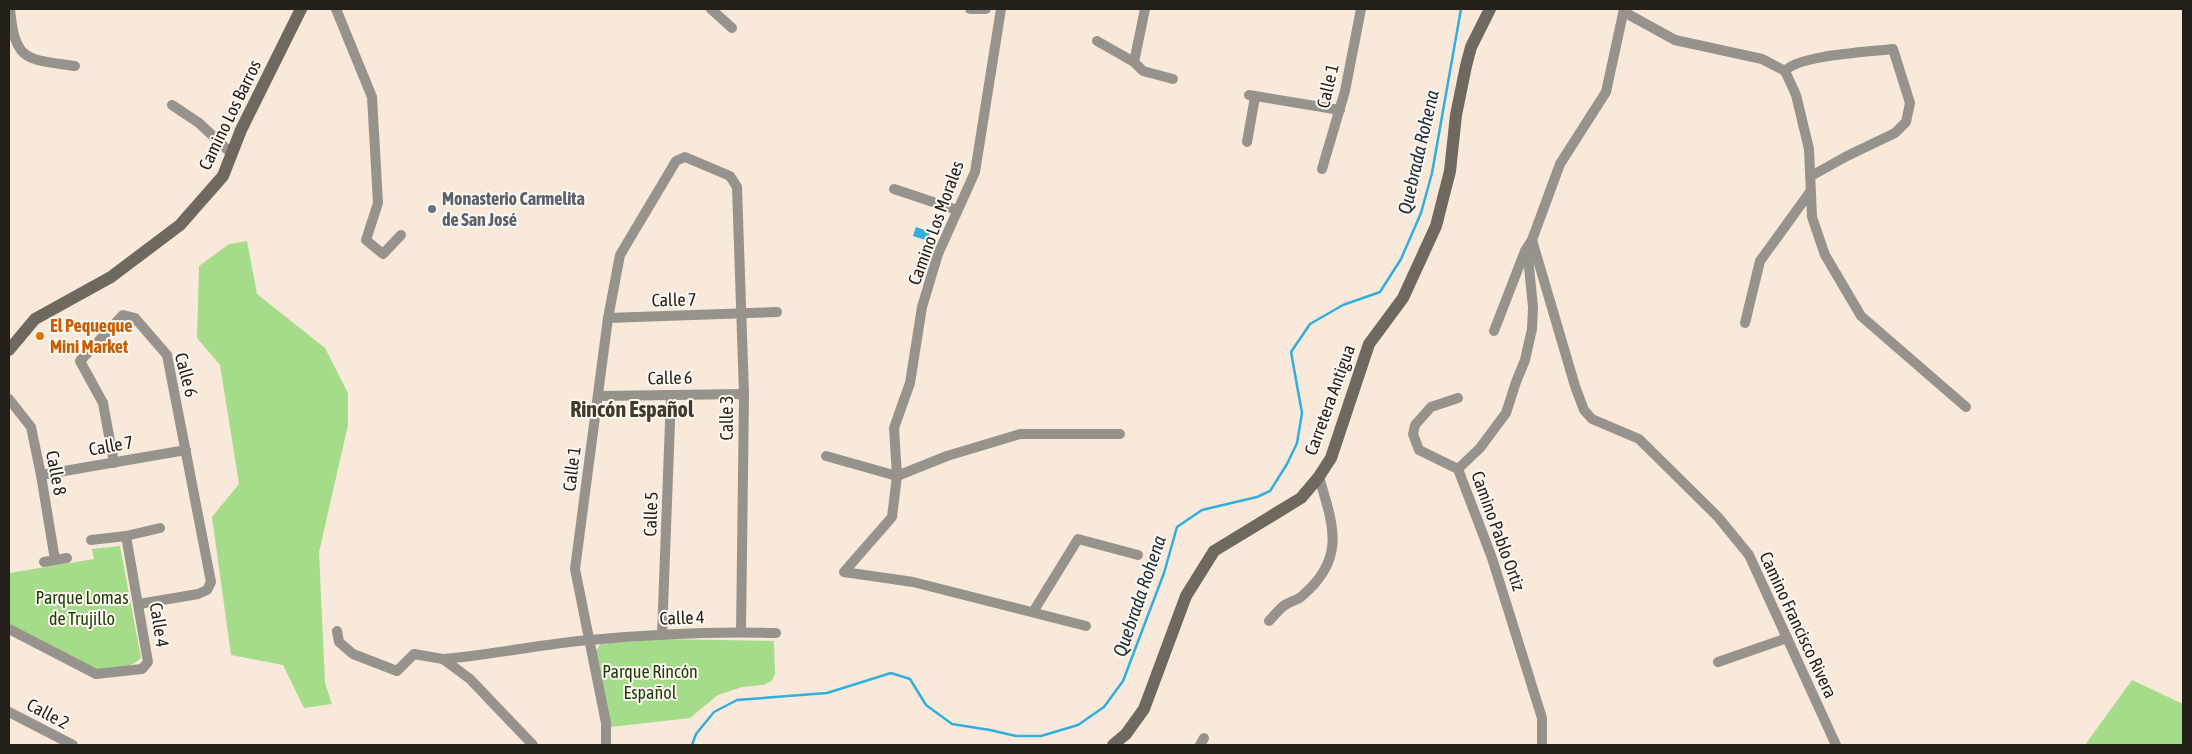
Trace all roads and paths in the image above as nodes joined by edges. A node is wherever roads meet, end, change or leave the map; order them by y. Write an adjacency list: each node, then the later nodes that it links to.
1 (10, 9): 15 (street)
2 (302, 9): 21 (street, Camino Los Barros)
3 (336, 9): 28 (street)
4 (711, 9): 12 (street)
5 (970, 9): 6 (street)
6 (986, 9)
7 (1001, 9): 27 (street, Camino Los Morales)
8 (1145, 9): 14 (street)
9 (1361, 9): 19 (street, Calle 1)
10 (1490, 9): 50 (street, Carretera Antigua)
11 (1624, 10): 16 (street); 29 (street)
12 (732, 28)
13 (1097, 42): 14 (street)
14 (1134, 62): 17 (street)
15 (75, 66)
16 (1785, 71): 23 (street); 23 (street)
17 (1172, 79)
18 (172, 105): 21 (street)
19 (1340, 110): 20 (street); 22 (street, Calle 1)
20 (1247, 142)
21 (232, 154): 36 (street, Camino Los Barros)
22 (1322, 169)
23 (1811, 176): 25 (street)
24 (894, 188): 27 (street)
25 (1810, 192): 34 (street); 42 (street)
26 (737, 205): 32 (street, Calle 3); 33 (street, Calle 1)
27 (957, 210): 49 (street, Camino Los Morales)
28 (401, 235)
29 (1532, 240): 30 (street); 67 (street, Camino Francisco Rivera)
30 (1525, 251): 35 (street); 47 (street, Camino Pablo Ortiz)
31 (777, 312): 32 (street, Calle 7)
32 (740, 314): 33 (street, Calle 7); 38 (street, Calle 3)
33 (608, 318): 39 (street, Calle 1)
34 (1745, 323)
35 (1494, 331)
36 (9, 350)
37 (671, 394): 38 (street, Calle 6); 39 (street, Calle 6); 66 (street, Calle 5)
38 (744, 394): 64 (street, Calle 3)
39 (598, 396): 68 (street, Calle 1)
40 (1458, 398): 47 (street)
41 (9, 399): 48 (street, Calle 8)
42 (1966, 407)
43 (1120, 434): 49 (street)
44 (186, 450): 46 (street, Calle 7); 46 (street, Calle 6); 58 (street, Calle 6)
45 (826, 456): 49 (street)
46 (114, 462): 48 (street, Calle 7)
47 (1458, 468): 76 (street, Camino Pablo Ortiz)
48 (41, 475): 56 (street, Calle 8)
49 (897, 476): 59 (street, Camino Los Morales)
50 (1319, 477): 60 (street); 75 (street, Carretera Antigua)
51 (160, 528): 52 (street)
52 (126, 536): 53 (street); 58 (street, Calle 4)
53 (91, 540)
54 (1138, 555): 59 (street)
55 (67, 558): 56 (street)
56 (55, 560): 57 (street)
57 (44, 562)
58 (139, 604): 62 (street, Calle 4)
59 (1033, 612): 61 (street)
60 (1268, 621)
61 (1086, 626)
62 (9, 629)
63 (337, 631): 69 (street)
64 (741, 632): 65 (street, Calle 4); 66 (street, Calle 4)
65 (776, 634)
66 (662, 635): 68 (street, Calle 4)
67 (1787, 638): 70 (street); 77 (street, Camino Francisco Rivera)
68 (588, 640): 69 (street, Calle 4); 74 (street, Calle 1)
69 (443, 659): 73 (street)
70 (1718, 662)
71 (9, 712): 72 (street, Calle 2)
72 (73, 745)
73 (533, 745)
74 (606, 745)
75 (1113, 745)
76 (1542, 745)
77 (1836, 745)

